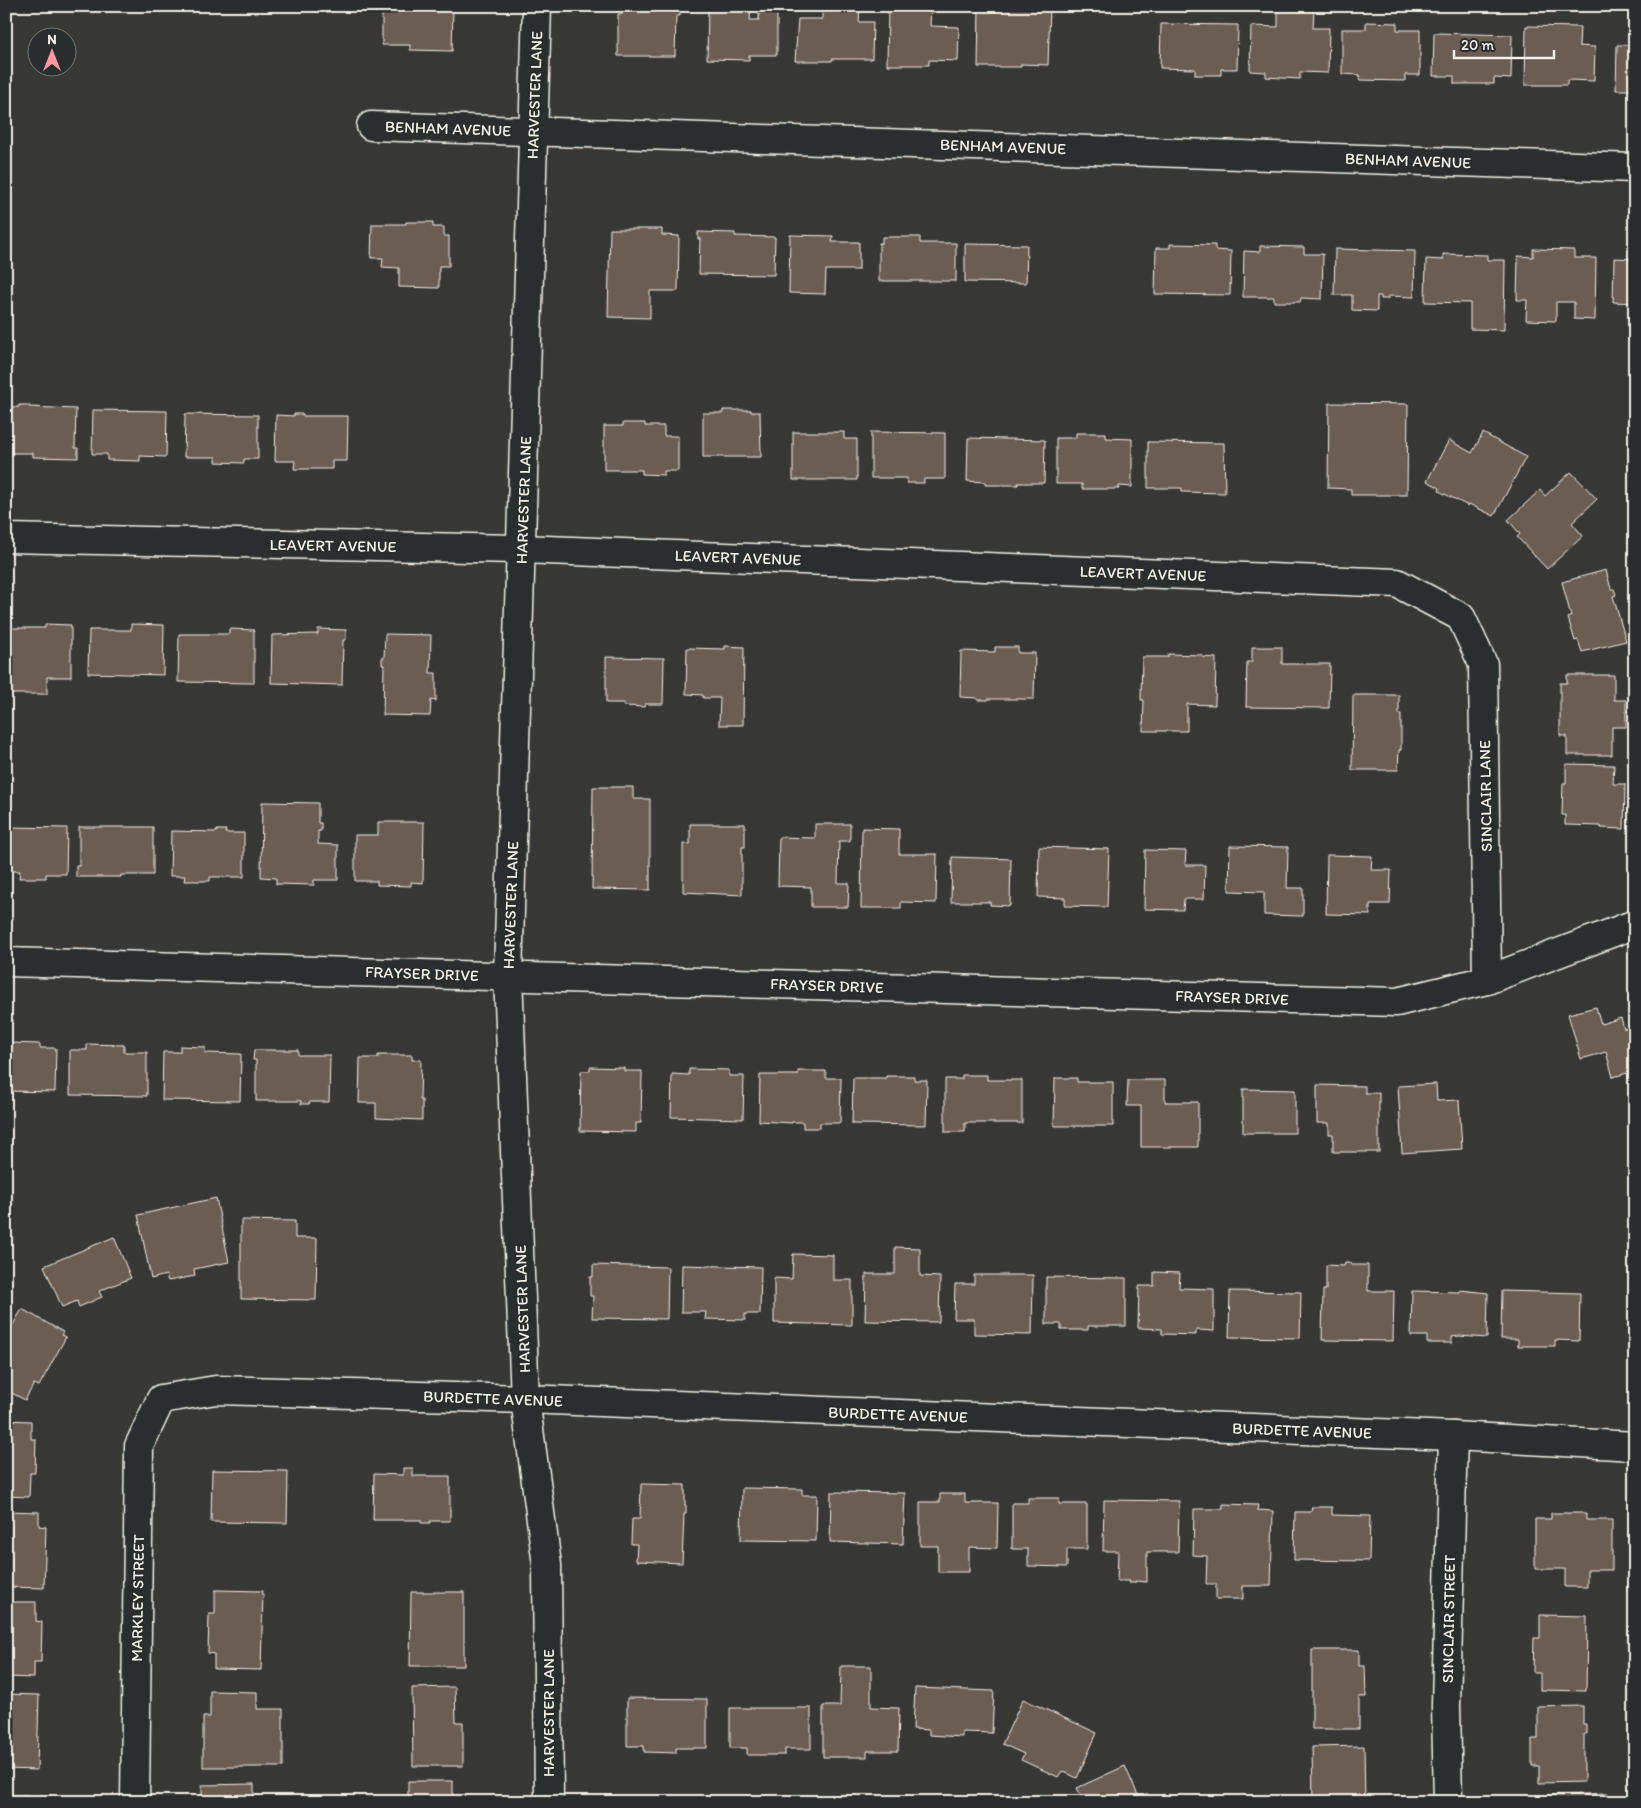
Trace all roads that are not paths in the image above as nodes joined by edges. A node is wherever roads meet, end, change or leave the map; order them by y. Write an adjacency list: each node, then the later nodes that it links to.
1 (536, 6): 3 (street, HARVESTER LANE)
2 (371, 126): 3 (street, BENHAM AVENUE)
3 (533, 130): 4 (street, BENHAM AVENUE); 6 (street, HARVESTER LANE)
4 (1635, 168)
5 (6, 538): 6 (street, LEAVERT AVENUE)
6 (521, 549): 7 (street, LEAVERT AVENUE); 10 (street, HARVESTER LANE)
7 (1461, 617): 11 (street, SINCLAIR LANE)
8 (1635, 924): 11 (street, FRAYSER DRIVE)
9 (6, 962): 10 (street, FRAYSER DRIVE)
10 (508, 976): 11 (street, FRAYSER DRIVE); 13 (street, HARVESTER LANE)
11 (1487, 980)
12 (161, 1399): 13 (street, BURDETTE AVENUE); 16 (street, MARKLEY STREET)
13 (525, 1399): 14 (street, BURDETTE AVENUE); 17 (street, HARVESTER LANE)
14 (1453, 1436): 15 (street, BURDETTE AVENUE); 18 (street, SINCLAIR STREET)
15 (1635, 1446)
16 (135, 1802)
17 (549, 1802)
18 (1448, 1802)

